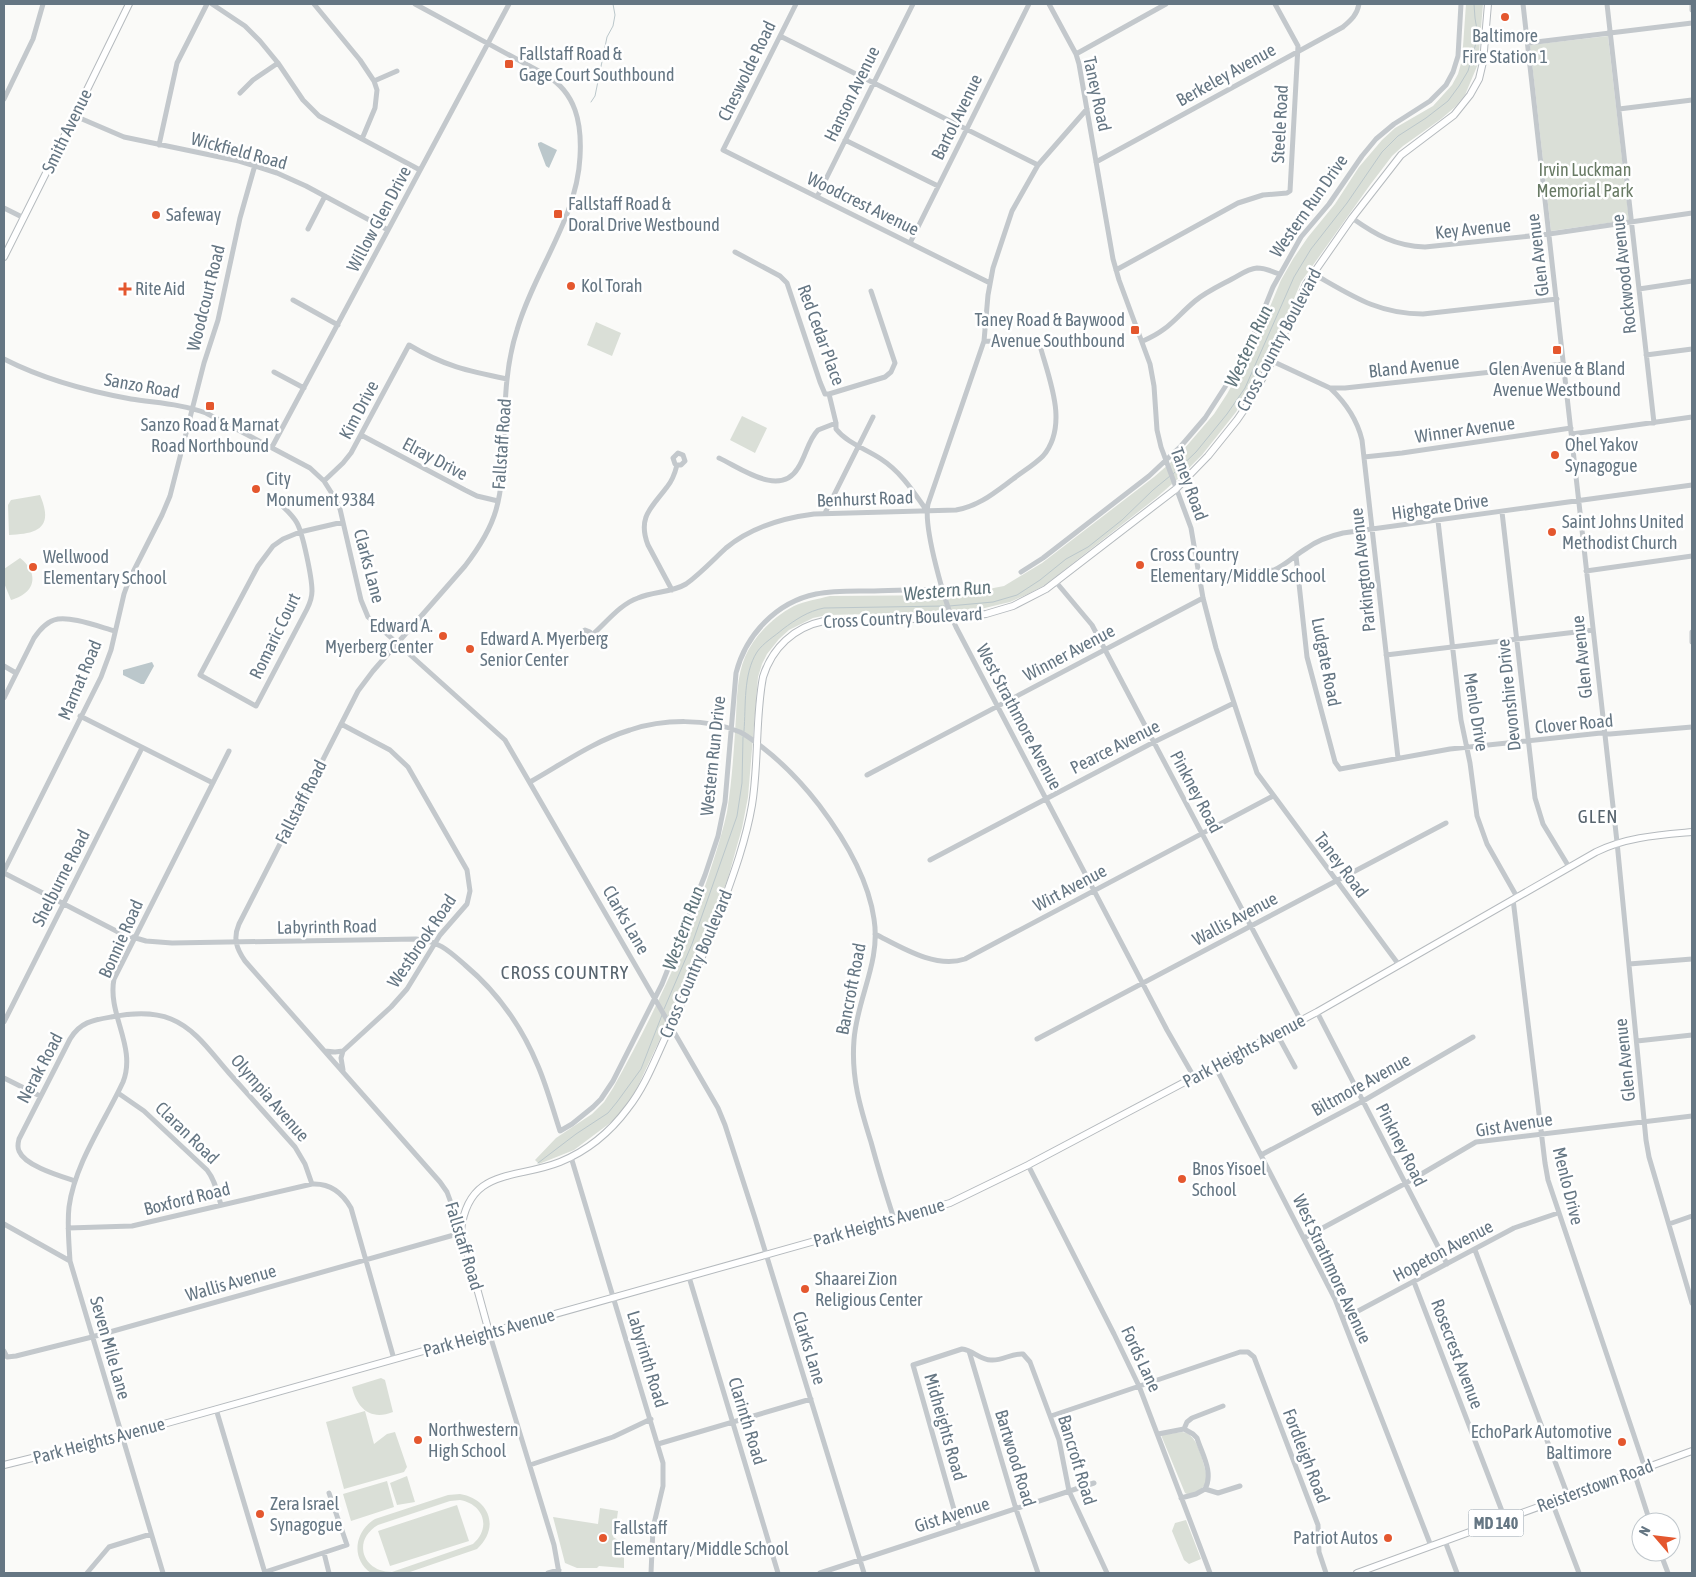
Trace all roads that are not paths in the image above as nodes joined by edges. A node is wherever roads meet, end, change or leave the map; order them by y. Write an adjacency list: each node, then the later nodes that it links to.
1 (43, 4): 33 (street)
2 (129, 4): 37 (main road, Smith Avenue)
3 (207, 4): 41 (street)
4 (212, 4): 28 (street)
5 (314, 4): 30 (street)
6 (415, 4): 25 (street, Fallstaff Road)
7 (509, 4): 25 (street, Willow Glen Drive)
8 (796, 4): 23 (street, Cheswolde Road)
9 (913, 4): 31 (street, Hanson Avenue)
10 (1029, 4): 38 (street, Bartol Avenue)
11 (1049, 4): 27 (street, Taney Road)
12 (1166, 4): 27 (street)
13 (1275, 4): 26 (street, Steele Road)
14 (1359, 4): 26 (street, Berkeley Avenue)
15 (1461, 4): 62 (street, Western Run Drive)
16 (1488, 4): 53 (main road, Cross Country Boulevard)
17 (1523, 4): 24 (street, Glen Avenue)
18 (1606, 4): 22 (street, Rockwood Avenue)
19 (1692, 4): 20 (street)
20 (1692, 10)
21 (1692, 23): 22 (street)
22 (1610, 33): 24 (street); 36 (street, Rockwood Avenue)
23 (780, 36): 31 (street); 42 (street, Cheswolde Road)
24 (1528, 43): 57 (street, Glen Avenue)
25 (488, 44): 46 (street, Willow Glen Drive); 79 (street, Fallstaff Road)
26 (1298, 52): 43 (street, Berkeley Avenue); 61 (street, Steele Road)
27 (1076, 54): 35 (street, Taney Road)
28 (278, 63): 32 (street); 39 (street)
29 (397, 71): 30 (street)
30 (374, 81): 39 (street)
31 (873, 83): 38 (street); 40 (street, Hanson Avenue)
32 (240, 92)
33 (4, 98)
34 (1692, 100): 36 (street)
35 (1087, 108): 43 (street, Taney Road); 45 (street, West Strathmore Avenue)
36 (1619, 108): 54 (street, Rockwood Avenue)
37 (75, 116): 41 (street, Wickfield Road); 52 (main road, Smith Avenue)
38 (967, 129): 45 (street); 47 (street, Bartol Avenue)
39 (362, 139): 46 (street)
40 (845, 140): 47 (street); 49 (street, Hanson Avenue)
41 (159, 144): 44 (street, Wickfield Road)
42 (723, 150): 49 (street, Woodcrest Avenue)
43 (1096, 162): 61 (street, Taney Road)
44 (255, 165): 48 (street, Wickfield Road); 83 (street, Woodcourt Road)
45 (1038, 165): 65 (street, West Strathmore Avenue)
46 (420, 170): 56 (street, Willow Glen Drive)
47 (938, 186): 58 (street, Bartol Avenue)
48 (325, 196): 55 (street); 56 (street, Wickfield Road)
49 (817, 197): 58 (street, Woodcrest Avenue)
50 (4, 208): 52 (street)
51 (1692, 213): 54 (street, Key Avenue)
52 (24, 218): 60 (main road, Smith Avenue)
53 (1352, 218): 57 (street, Key Avenue); 63 (main road, Cross Country Boulevard)
54 (1632, 222): 57 (street, Key Avenue); 66 (street, Rockwood Avenue)
55 (308, 229)
56 (388, 230): 70 (street, Willow Glen Drive)
57 (1549, 234): 68 (street, Glen Avenue)
58 (910, 243): 65 (street, Woodcrest Avenue)
59 (735, 252): 82 (street, Red Cedar Place)
60 (4, 257)
61 (1116, 270): 72 (street, Taney Road)
62 (1279, 274): 72 (street); 94 (street, Western Run Drive)
63 (1312, 274): 68 (street); 76 (main road, Cross Country Boulevard)
64 (1692, 281): 66 (street)
65 (990, 283): 71 (street, West Strathmore Avenue)
66 (1639, 289): 74 (street, Rockwood Avenue)
67 (871, 291): 82 (street)
68 (1557, 299): 77 (street, Glen Avenue)
69 (293, 300): 70 (street)
70 (338, 325): 80 (street, Willow Glen Drive)
71 (984, 341): 102 (street, West Strathmore Avenue); 102 (street, Benhurst Road)
72 (1143, 341): 94 (street, Taney Road)
73 (1692, 349): 74 (street)
74 (1646, 355): 86 (street, Rockwood Avenue)
75 (4, 359): 83 (street, Sanzo Road)
76 (1272, 361): 81 (street, Bland Avenue); 98 (main road, Cross Country Boulevard)
77 (1564, 364): 81 (street, Bland Avenue); 88 (street, Glen Avenue)
78 (274, 372): 80 (street)
79 (507, 379): 89 (street, Kim Drive); 100 (street, Fallstaff Road)
80 (304, 388): 91 (street, Willow Glen Drive)
81 (1330, 388): 92 (street, Parkington Avenue)
82 (829, 394): 87 (street, Red Cedar Place)
83 (193, 408): 91 (street, Sanzo Road); 120 (street, Marnat Road)
84 (873, 417): 90 (street)
85 (1692, 417): 86 (street, Winner Avenue)
86 (1654, 422): 88 (street, Winner Avenue)
87 (836, 423): 90 (street, Red Cedar Place); 93 (street)
88 (1571, 431): 92 (street, Winner Avenue); 101 (street, Glen Avenue)
89 (361, 435): 96 (street, Kim Drive); 100 (street, Elray Drive)
90 (859, 445): 102 (street, Red Cedar Place); 104 (street)
91 (272, 447): 96 (street, Clarks Lane)
92 (1364, 457): 107 (street, Parkington Avenue)
93 (719, 458)
94 (1165, 462): 98 (street, Taney Road); 112 (street, Western Run Drive)
95 (678, 465): 115 (street)
96 (324, 481): 106 (street, Clarks Lane)
97 (1692, 486): 101 (street, Highgate Drive)
98 (1176, 489): 113 (street, Taney Road); 114 (main road, Cross Country Boulevard)
99 (270, 495): 108 (street, Romaric Court)
100 (498, 501): 125 (street, Fallstaff Road)
101 (1580, 501): 103 (street, Highgate Drive); 111 (street, Glen Avenue)
102 (927, 511): 104 (street, Benhurst Road); 116 (street, West Strathmore Avenue)
103 (1502, 512): 105 (street, Highgate Drive); 123 (street, Devonshire Drive)
104 (825, 513): 115 (street, Benhurst Road)
105 (1438, 521): 107 (street, Highgate Drive); 126 (street, Menlo Drive)
106 (343, 522): 108 (street); 125 (street, Clarks Lane)
107 (1372, 530): 109 (street, Highgate Drive); 128 (street, Parkington Avenue)
108 (300, 532): 108 (street, Romaric Court)
109 (1296, 556): 113 (street, Highgate Drive); 146 (street, Ludgate Road)
110 (1692, 556): 111 (street)
111 (1586, 571): 119 (street, Glen Avenue)
112 (1021, 572)
113 (1200, 579): 117 (street, Taney Road)
114 (1056, 582): 118 (main road, Cross Country Boulevard); 127 (street, Pinkney Road)
115 (672, 590): 122 (street, Benhurst Road)
116 (943, 590): 118 (street, West Strathmore Avenue); 137 (street, Western Run Drive)
117 (1203, 598): 127 (street, Winner Avenue); 132 (street, Taney Road)
118 (951, 618): 133 (street, West Strathmore Avenue); 141 (main road, Cross Country Boulevard)
119 (1593, 630): 123 (street); 138 (street, Glen Avenue)
120 (115, 631): 130 (street); 134 (street, Marnat Road)
121 (1692, 632): 124 (street)
122 (591, 636)
123 (1517, 639): 126 (street); 139 (street, Devonshire Drive)
124 (1692, 642)
125 (397, 644): 135 (street, Fallstaff Road); 148 (street, Clarks Lane)
126 (1453, 647): 128 (street); 143 (street, Menlo Drive)
127 (1104, 650): 133 (street, Winner Avenue); 140 (street, Pinkney Road)
128 (1386, 655): 145 (street, Parkington Avenue)
129 (4, 666): 130 (street)
130 (16, 673): 131 (street)
131 (4, 698)
132 (1234, 703): 140 (street, Pearce Avenue); 150 (street, Taney Road)
133 (998, 707): 147 (street, Winner Avenue); 151 (street, West Strathmore Avenue)
134 (80, 716): 142 (street); 158 (street, Marnat Road)
135 (341, 724): 166 (street, Fallstaff Road); 167 (street, Westbrook Road)
136 (1692, 727): 138 (street, Clover Road)
137 (731, 729): 141 (street, Bancroft Road); 148 (street, Bancroft Road); 172 (street, Western Run Drive)
138 (1605, 733): 139 (street, Clover Road); 155 (street, Glen Avenue)
139 (1528, 741): 143 (street, Clover Road); 157 (street, Devonshire Drive)
140 (1154, 742): 151 (street, Pearce Avenue); 154 (street, Pinkney Road)
141 (757, 743): 164 (street, Bancroft Road); 177 (main road, Cross Country Boulevard)
142 (142, 748): 149 (street); 162 (street, Shelburne Road)
143 (1466, 748): 145 (street, Clover Road); 161 (street, Menlo Drive)
144 (229, 751): 149 (street, Bonnie Road)
145 (1398, 758): 146 (street, Clover Road)
146 (1339, 772)
147 (867, 775)
148 (530, 782): 172 (street, Clarks Lane)
149 (213, 783): 165 (street, Bonnie Road)
150 (1273, 796): 154 (street, Wirt Avenue); 159 (street, Taney Road)
151 (1046, 799): 156 (street, Pearce Avenue); 160 (street, West Strathmore Avenue)
152 (1446, 823): 159 (street, Wallis Avenue)
153 (1692, 832): 155 (main road, Park Heights Avenue)
154 (1202, 834): 160 (street, Wirt Avenue); 163 (street, Pinkney Road)
155 (1617, 842): 157 (main road, Park Heights Avenue); 169 (street, Glen Avenue)
156 (930, 860)
157 (1569, 867): 161 (main road, Park Heights Avenue)
158 (4, 872): 162 (street, Labyrinth Road)
159 (1336, 881): 163 (street, Wallis Avenue); 170 (street, Taney Road)
160 (1095, 891): 164 (street, Wirt Avenue); 171 (street, West Strathmore Avenue)
161 (1515, 898): 170 (main road, Park Heights Avenue); 196 (street, Menlo Drive)
162 (63, 903): 165 (street, Labyrinth Road); 176 (street, Shelburne Road)
163 (1252, 926): 171 (street, Wallis Avenue); 175 (street, Pinkney Road)
164 (875, 934): 206 (street, Bancroft Road)
165 (134, 938): 166 (street, Labyrinth Road); 174 (street, Bonnie Road)
166 (236, 943): 167 (street, Labyrinth Road); 183 (street, Fallstaff Road)
167 (435, 943): 184 (street, Westbrook Road); 195 (street, Labyrinth Road)
168 (1692, 958): 169 (street)
169 (1629, 964): 182 (street, Glen Avenue)
170 (1399, 965): 173 (main road, Park Heights Avenue)
171 (1143, 984): 181 (street, Wallis Avenue); 188 (street, West Strathmore Avenue)
172 (655, 998): 177 (street, Clarks Lane); 195 (street, Western Run Drive)
173 (1317, 1012): 175 (main road, Park Heights Avenue); 192 (street, Pinkney Road)
174 (118, 1015): 190 (street, Bonnie Road); 191 (street, Nerak Road); 202 (street, Olympia Avenue)
175 (1301, 1021): 178 (main road, Park Heights Avenue)
176 (4, 1022)
177 (671, 1027): 198 (main road, Cross Country Boulevard); 213 (street, Clarks Lane)
178 (1276, 1034): 185 (main road, Park Heights Avenue); 186 (street)
179 (1692, 1035): 182 (street)
180 (1473, 1037): 192 (street, Biltmore Avenue)
181 (1037, 1039)
182 (1637, 1041): 194 (street, Glen Avenue)
183 (324, 1051): 184 (street); 187 (street, Fallstaff Road)
184 (342, 1051): 187 (street)
185 (1215, 1066): 188 (main road, Park Heights Avenue); 197 (street, West Strathmore Avenue)
186 (1295, 1067)
187 (344, 1073): 210 (street, Fallstaff Road)
188 (1194, 1077): 199 (main road, Park Heights Avenue)
189 (4, 1078): 191 (street)
190 (118, 1093): 200 (street, Bonnie Road); 203 (street, Claran Road)
191 (40, 1096): 200 (street, Nerak Road)
192 (1364, 1101): 197 (street, Biltmore Avenue); 201 (street, Pinkney Road)
193 (1692, 1116): 194 (street, Gist Avenue)
194 (1645, 1121): 196 (street, Gist Avenue); 208 (street, Glen Avenue)
195 (560, 1131)
196 (1542, 1134): 201 (street, Gist Avenue); 204 (street, Menlo Drive)
197 (1262, 1155): 211 (street, West Strathmore Avenue)
198 (571, 1157): 210 (main road, Cross Country Boulevard); 219 (street, Labyrinth Road)
199 (1028, 1165): 206 (main road, Park Heights Avenue); 227 (street, Fords Lane)
200 (75, 1181): 209 (street, Bonnie Road)
201 (1406, 1183): 211 (street, Gist Avenue); 216 (street, Pinkney Road)
202 (312, 1184): 203 (street, Boxford Road); 214 (street)
203 (221, 1205): 209 (street, Boxford Road)
204 (1558, 1213): 212 (street, Hopeton Avenue); 241 (street, Menlo Drive)
205 (1692, 1216): 208 (street)
206 (894, 1220): 213 (main road, Park Heights Avenue)
207 (4, 1224): 215 (street)
208 (1669, 1224): 220 (street, Glen Avenue)
209 (68, 1228): 215 (street, Bonnie Road)
210 (461, 1232): 214 (street, Wallis Avenue); 222 (main road, Fallstaff Road)
211 (1304, 1238): 221 (street, West Strathmore Avenue)
212 (1475, 1250): 216 (street, Hopeton Avenue); 248 (street)
213 (767, 1255): 217 (main road, Park Heights Avenue); 228 (street, Clarks Lane)
214 (366, 1259): 223 (street, Wallis Avenue); 226 (street)
215 (70, 1261): 223 (street, Seven Mile Lane)
216 (1446, 1264): 218 (street, Hopeton Avenue)
217 (689, 1277): 219 (main road, Park Heights Avenue); 233 (street, Clarinth Road)
218 (1414, 1282): 221 (street, Hopeton Avenue); 253 (street, Rosecrest Avenue)
219 (614, 1298): 222 (main road, Park Heights Avenue); 232 (street, Labyrinth Road)
220 (1692, 1303)
221 (1344, 1319): 257 (street, West Strathmore Avenue)
222 (489, 1332): 226 (main road, Park Heights Avenue); 240 (street, Fallstaff Road)
223 (92, 1337): 225 (street, Wallis Avenue); 236 (street, Seven Mile Lane)
224 (969, 1350): 231 (street, Bancroft Road); 251 (street, Bartwood Road); 254 (street, Midheights Road)
225 (4, 1351)
226 (394, 1359): 230 (main road, Park Heights Avenue)
227 (1139, 1386): 231 (street); 235 (street, Fords Lane); 273 (street, Fordleigh Road)
228 (811, 1399): 233 (street); 259 (street, Clarks Lane)
229 (1223, 1406): 234 (street)
230 (216, 1409): 236 (main road, Park Heights Avenue); 263 (street)
231 (1050, 1416): 246 (street, Bancroft Road)
232 (651, 1419): 237 (street, Labyrinth Road); 240 (street)
233 (733, 1423): 237 (street); 267 (street, Clarinth Road)
234 (1184, 1429): 235 (street); 245 (street)
235 (1158, 1434): 249 (street, Fords Lane)
236 (121, 1436): 239 (main road, Park Heights Avenue); 255 (street, Seven Mile Lane)
237 (658, 1444): 266 (street, Labyrinth Road)
238 (1692, 1451): 241 (main road, Reisterstown Road / MD 140)
239 (4, 1465)
240 (530, 1465): 260 (street, Fallstaff Road)
241 (1645, 1468): 242 (main road, Reisterstown Road / MD 140)
242 (1634, 1472): 248 (main road, Reisterstown Road / MD 140); 252 (street)
243 (1094, 1483): 246 (street, Gist Avenue)
244 (1240, 1486): 245 (street)
245 (1205, 1489): 249 (street)
246 (1068, 1491): 251 (street, Gist Avenue); 271 (street, Bancroft Road)
247 (329, 1493): 258 (street)
248 (1568, 1496): 250 (main road, Reisterstown Road / MD 140)
249 (1181, 1498): 272 (street, Fords Lane)
250 (1552, 1502): 253 (main road, Reisterstown Road / MD 140); 276 (street)
251 (1016, 1509): 254 (street, Gist Avenue); 270 (street, Bartwood Road)
252 (1647, 1512)
253 (1505, 1519): 256 (main road, Reisterstown Road / MD 140)
254 (959, 1527): 259 (street, Gist Avenue)
255 (151, 1534): 261 (street); 262 (street, Seven Mile Lane)
256 (1445, 1541): 257 (main road, Reisterstown Road / MD 140); 275 (street)
257 (1431, 1546): 274 (main road, Reisterstown Road / MD 140)
258 (324, 1553): 263 (street); 264 (street)
259 (860, 1561): 268 (street, Gist Avenue); 269 (street, Clarks Lane)
260 (559, 1572): 265 (street)
261 (87, 1573)
262 (162, 1573)
263 (265, 1573)
264 (329, 1573)
265 (548, 1573)
266 (651, 1573)
267 (778, 1573)
268 (820, 1573)
269 (864, 1573)
270 (1038, 1573)
271 (1106, 1573)
272 (1210, 1573)
273 (1326, 1573)
274 (1360, 1573)
275 (1457, 1573)
276 (1579, 1573)

